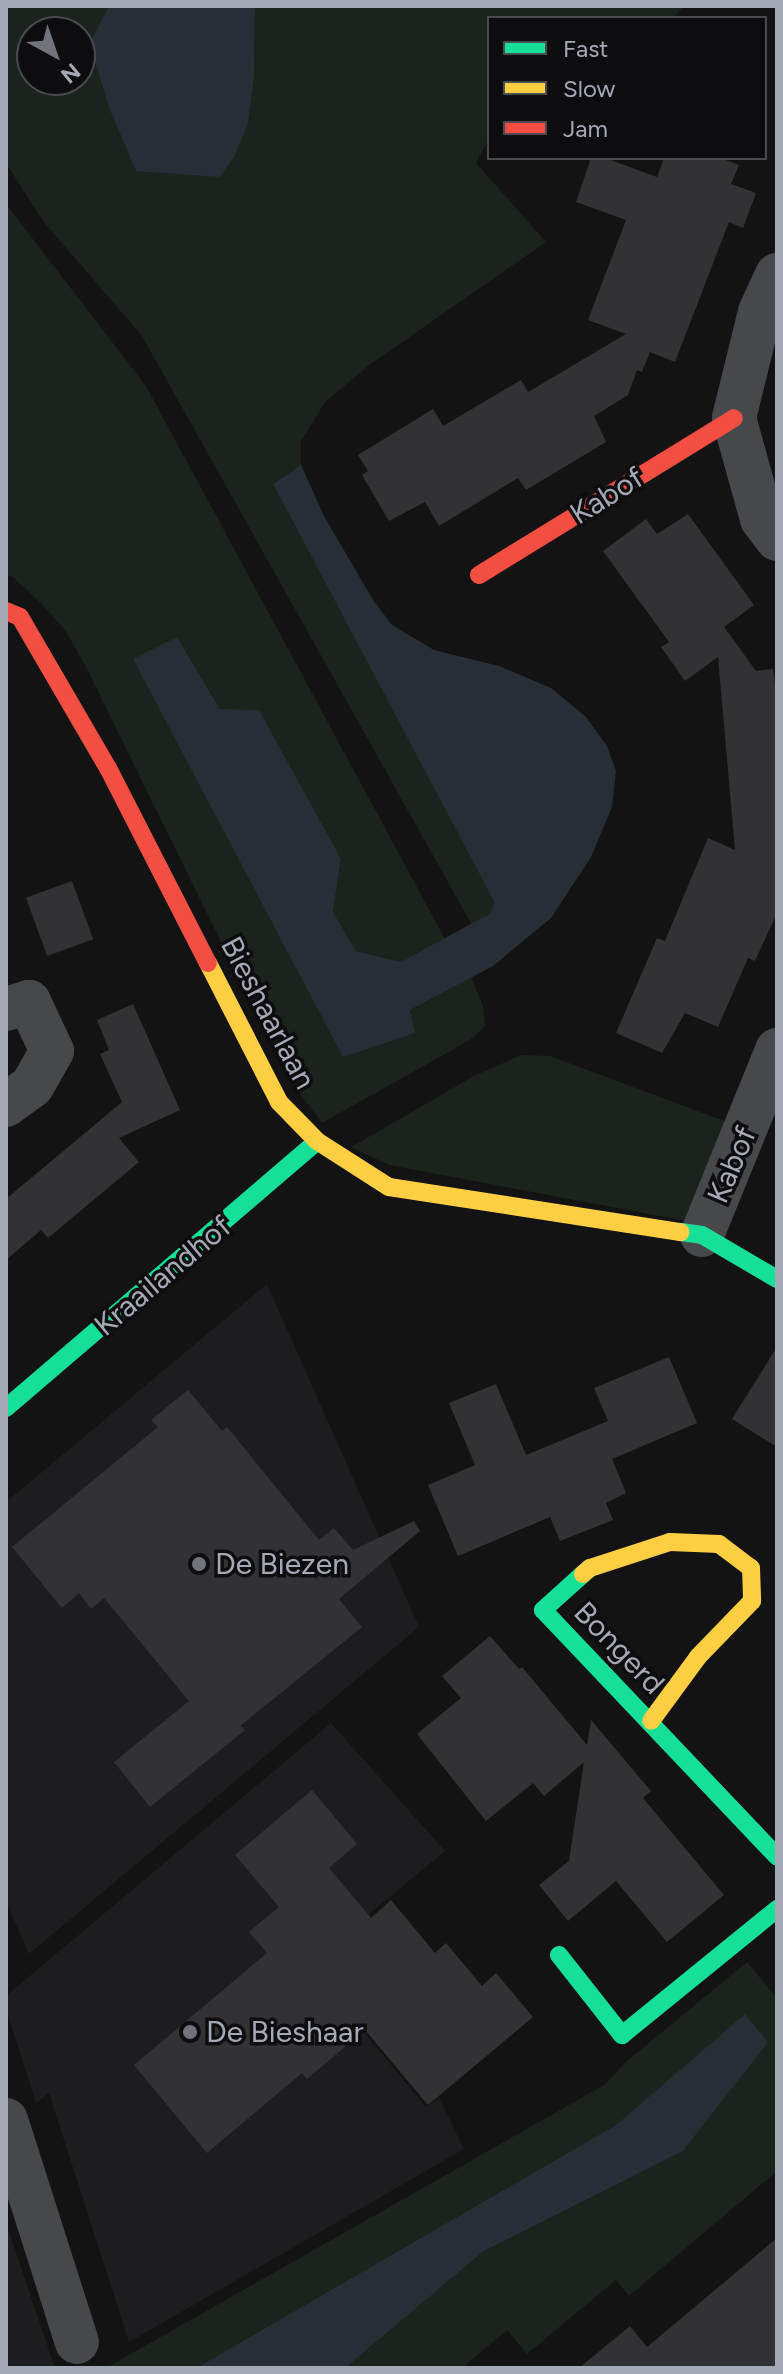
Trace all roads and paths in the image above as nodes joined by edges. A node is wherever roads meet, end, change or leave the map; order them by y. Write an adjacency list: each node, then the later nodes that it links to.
1 (777, 275): 2 (street)
2 (734, 418): 3 (street); 4 (street, Kabof)
3 (777, 539)
4 (479, 575)
5 (6, 611): 9 (street, Bieshaarlaan)
6 (6, 1009): 8 (street)
7 (777, 1050): 10 (street, Kabof)
8 (6, 1105)
9 (317, 1141): 10 (street, Bieshaarlaan); 12 (street, Kraailandhof)
10 (702, 1235): 11 (street, Bieshaarlaan)
11 (777, 1279)
12 (6, 1408)
13 (651, 1721): 13 (street, Bongerd); 14 (street, Bongerd)
14 (777, 1857)
15 (777, 1909): 16 (street)
16 (559, 1955)
17 (6, 2120): 18 (street)
18 (77, 2342)

